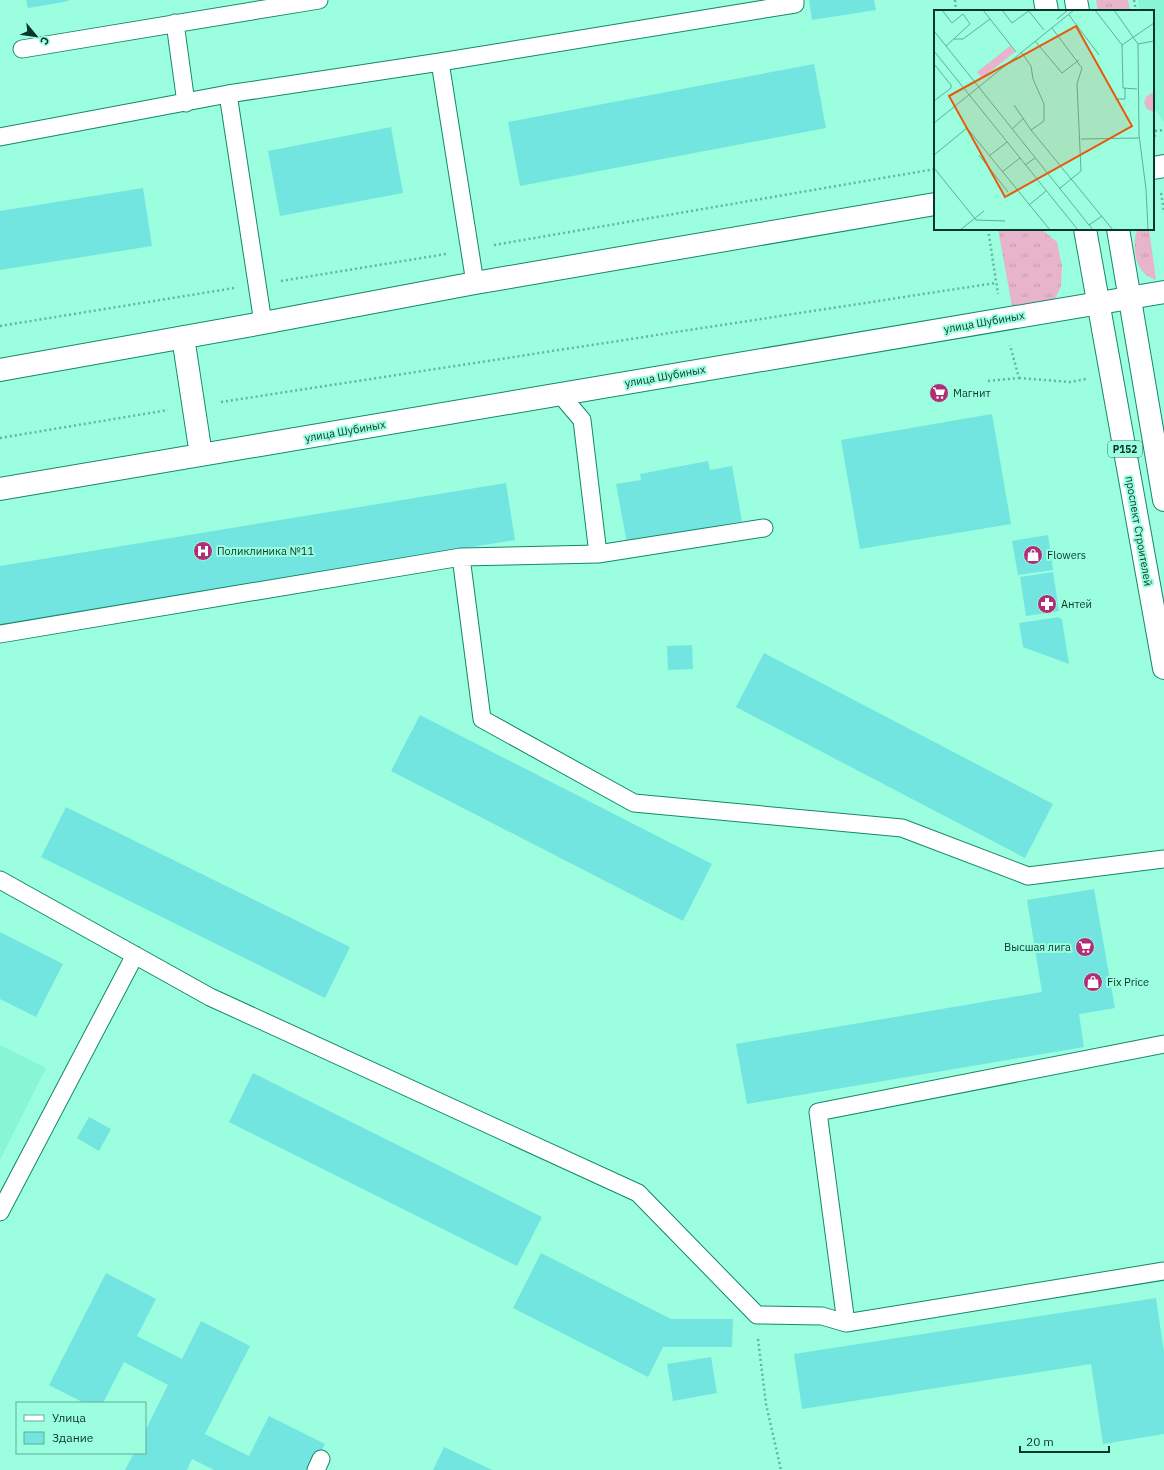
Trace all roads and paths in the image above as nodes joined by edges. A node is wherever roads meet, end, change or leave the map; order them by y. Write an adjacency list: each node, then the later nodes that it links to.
1 (319, 0): 11 (lane)
2 (795, 0): 13 (lane)
3 (955, 0): 7 (path)
4 (1045, 0): 8 (main road)
5 (1076, 0): 9 (main road)
6 (1134, 0): 10 (path)
7 (956, 10)
8 (1047, 10)
9 (1078, 10)
10 (1136, 10)
11 (176, 23): 12 (lane); 15 (lane)
12 (22, 49)
13 (440, 62): 14 (lane); 24 (lane)
14 (228, 94): 15 (lane); 29 (lane)
15 (186, 102): 18 (lane)
16 (1154, 121): 17 (path)
17 (1164, 130)
18 (0, 137)
19 (1164, 166): 20 (main road)
20 (1154, 168)
21 (934, 204): 24 (main road)
22 (1085, 230): 28 (main road, проспект Строителей / Р152)
23 (1118, 230): 27 (main road, Р152)
24 (475, 283): 29 (main road)
25 (995, 283): 33 (path)
26 (1164, 292): 27 (main road, улица Шубиных)
27 (1129, 298): 28 (main road, улица Шубиных); 37 (main road, Р152)
28 (1098, 302): 32 (main road, улица Шубиных); 42 (main road, проспект Строителей / Р152)
29 (263, 323): 30 (main road)
30 (183, 337): 31 (main road); 33 (main road)
31 (0, 370)
32 (560, 394): 35 (main road, улица Шубиных); 39 (lane)
33 (193, 406): 34 (path); 35 (main road)
34 (0, 438)
35 (201, 455): 36 (main road, улица Шубиных)
36 (0, 489)
37 (1164, 500)
38 (764, 528): 39 (lane)
39 (598, 554): 40 (lane)
40 (461, 557): 41 (lane); 43 (lane)
41 (0, 634)
42 (1164, 668)
43 (1164, 859)
44 (0, 880): 45 (lane)
45 (135, 955): 47 (lane); 49 (lane)
46 (1164, 1044): 50 (lane)
47 (0, 1212)
48 (1164, 1271): 50 (lane)
49 (756, 1315): 50 (lane); 51 (path)
50 (846, 1323)
51 (781, 1470)

